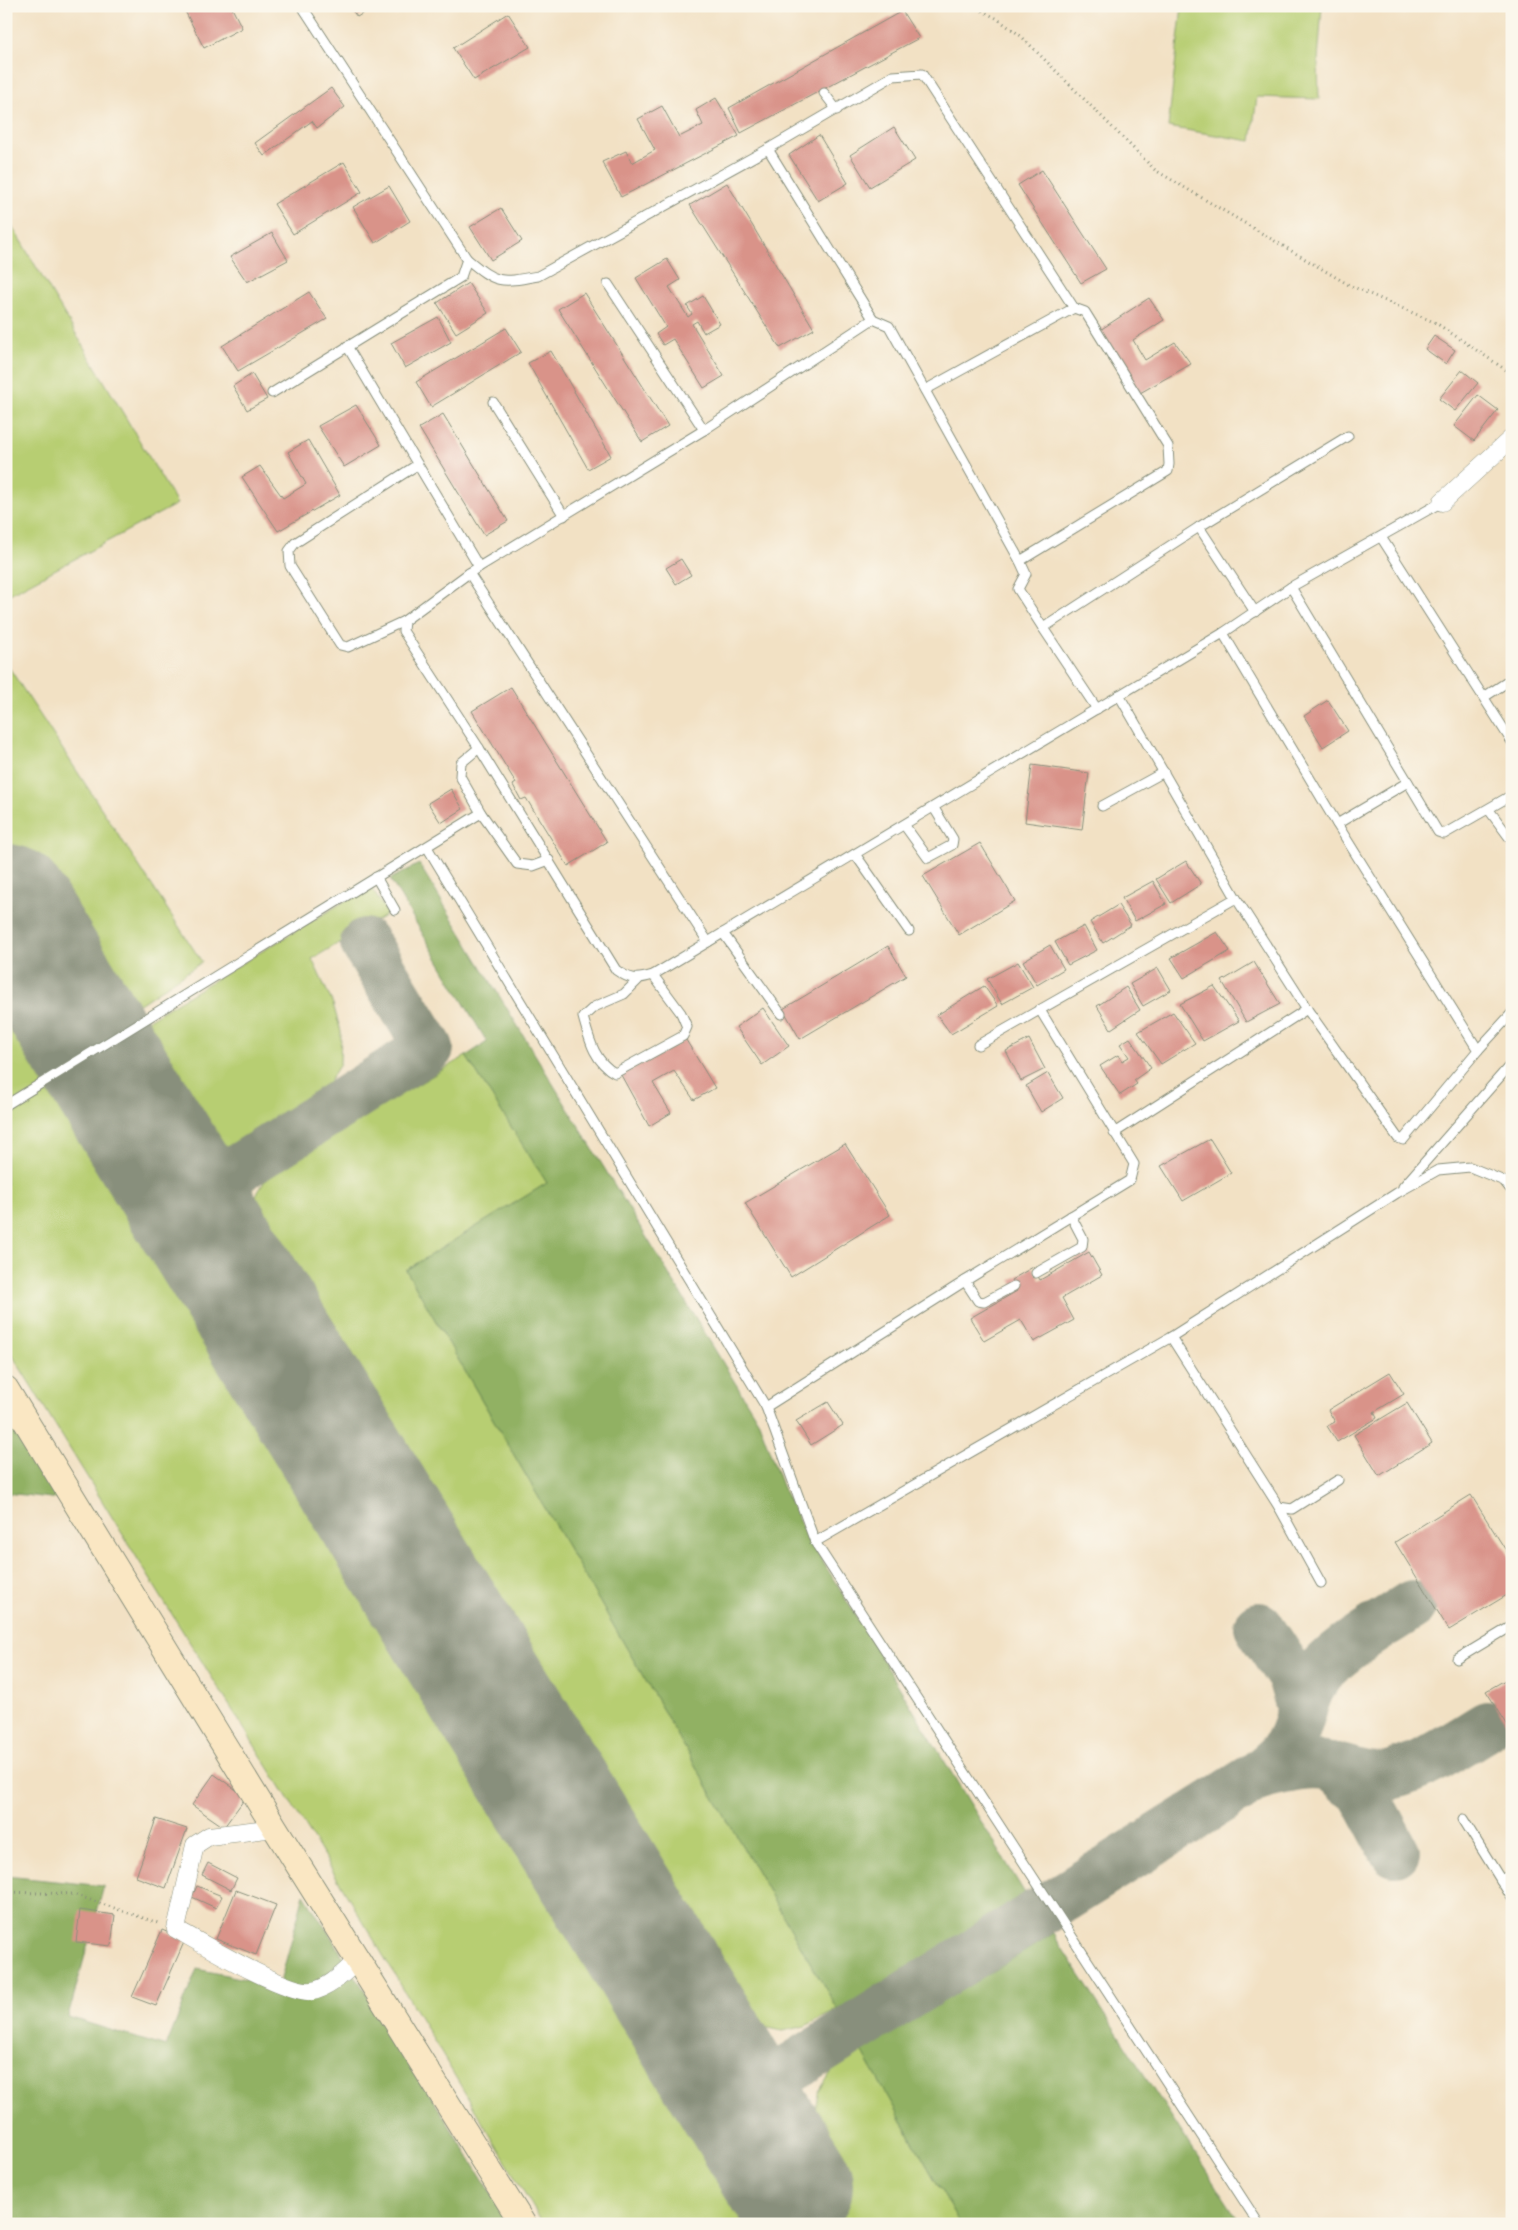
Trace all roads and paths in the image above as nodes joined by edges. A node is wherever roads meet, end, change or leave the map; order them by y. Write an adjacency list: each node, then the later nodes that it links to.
1 (302, 6): 6 (lane)
2 (973, 6): 11 (path)
3 (824, 93): 4 (lane)
4 (836, 110): 5 (lane); 8 (lane)
5 (768, 149): 6 (lane); 9 (lane)
6 (467, 259): 10 (lane)
7 (608, 284): 15 (lane)
8 (1074, 308): 12 (lane); 23 (lane)
9 (873, 319): 12 (lane); 15 (lane)
10 (347, 346): 13 (lane); 18 (lane)
11 (1512, 374)
12 (924, 390): 23 (lane)
13 (272, 393)
14 (493, 402): 20 (lane)
15 (704, 430): 20 (lane)
16 (1348, 436): 21 (lane)
17 (1512, 438): 19 (street)
18 (417, 465): 24 (lane); 28 (lane)
19 (1442, 502): 22 (lane)
20 (564, 516): 24 (lane)
21 (1199, 527): 27 (lane); 29 (lane)
22 (1381, 537): 26 (lane); 33 (lane)
23 (1020, 561): 29 (lane)
24 (479, 567): 25 (lane)
25 (470, 572): 28 (lane); 55 (lane)
26 (1291, 587): 27 (lane); 38 (lane)
27 (1255, 612): 30 (lane)
28 (404, 621): 36 (lane)
29 (1043, 628): 34 (lane)
30 (1223, 633): 32 (lane); 44 (lane)
31 (1512, 679): 33 (lane)
32 (1119, 695): 34 (lane); 37 (lane)
33 (1484, 697): 35 (lane)
34 (1097, 709): 41 (lane)
35 (1512, 742)
36 (479, 748): 43 (lane); 49 (lane)
37 (1164, 772): 40 (lane); 51 (lane)
38 (1408, 782): 42 (lane); 44 (lane)
39 (1512, 795): 42 (lane)
40 (1102, 806)
41 (934, 808): 45 (lane); 45 (lane)
42 (1489, 810): 46 (lane)
43 (481, 814): 47 (lane); 49 (lane)
44 (1337, 824): 63 (lane)
45 (905, 826): 48 (lane)
46 (1512, 841)
47 (428, 847): 50 (lane); 75 (lane)
48 (855, 854): 53 (lane); 54 (lane)
49 (549, 860): 57 (lane)
50 (376, 877): 52 (lane); 65 (lane)
51 (1236, 898): 58 (lane); 59 (lane)
52 (395, 910)
53 (909, 931)
54 (723, 933): 55 (lane); 61 (lane)
55 (708, 942): 56 (lane)
56 (653, 975): 57 (lane); 57 (lane)
57 (638, 980)
58 (1307, 1009): 63 (lane); 66 (lane)
59 (1040, 1010): 62 (lane); 66 (lane)
60 (1512, 1013): 63 (lane)
61 (781, 1014)
62 (978, 1045)
63 (1478, 1050)
64 (1512, 1063): 68 (lane)
65 (6, 1105)
66 (1114, 1133): 69 (lane)
67 (1512, 1191): 68 (lane)
68 (1397, 1193): 73 (lane)
69 (1071, 1216): 70 (lane); 71 (lane)
70 (1036, 1273)
71 (965, 1281): 72 (lane); 75 (lane)
72 (1014, 1286)
73 (1171, 1337): 77 (lane); 78 (lane)
74 (6, 1389): 83 (street)
75 (766, 1407): 78 (lane)
76 (1338, 1480): 77 (lane)
77 (1279, 1507): 79 (lane)
78 (815, 1542): 91 (lane)
79 (1321, 1583)
80 (1512, 1626): 81 (lane)
81 (1457, 1659)
82 (1463, 1820): 85 (lane)
83 (275, 1828): 88 (street); 89 (street)
84 (1512, 1874): 85 (lane)
85 (1501, 1880): 87 (lane)
86 (6, 1892): 88 (path)
87 (1512, 1898)
88 (176, 1930): 89 (street)
89 (359, 1959): 90 (street)
90 (523, 2224)
91 (1260, 2224)

